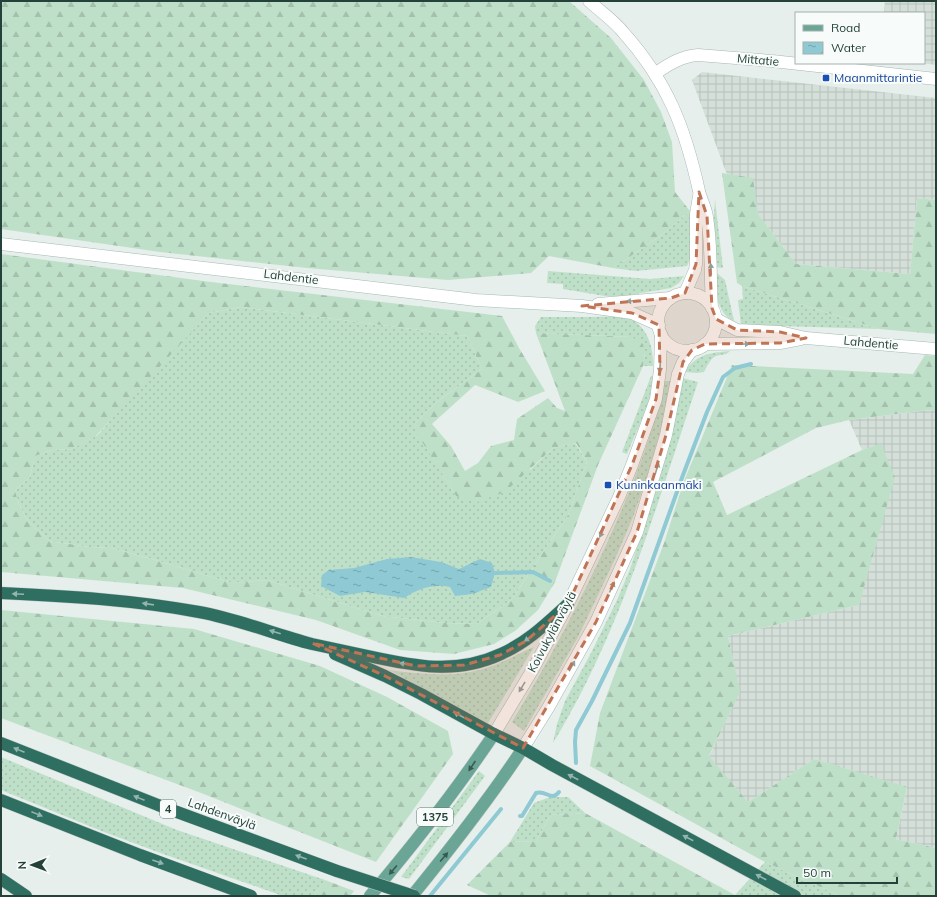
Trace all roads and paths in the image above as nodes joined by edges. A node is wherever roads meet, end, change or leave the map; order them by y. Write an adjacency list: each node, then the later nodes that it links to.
1 (589, 1): 4 (main road)
2 (795, 63): 4 (main road, Mittatie)
3 (803, 64): 5 (main road, Mittatie)
4 (656, 73): 6 (main road)
5 (936, 78)
6 (699, 192): 8 (main road); 11 (main road, one-way to 6)
7 (1, 244): 10 (main road, Lahdentie)
8 (686, 293): 9 (main road); 11 (main road)
9 (671, 298): 10 (main road, Lahdentie, one-way to 10); 12 (main road)
10 (582, 306): 12 (main road, Lahdentie)
11 (714, 313): 13 (main road, Lahdentie); 14 (main road)
12 (660, 330): 16 (main road); 18 (main road, Koivukylänväylä / 1375, one-way to 18)
13 (806, 338): 14 (main road, Lahdentie, one-way to 13); 15 (main road, Lahdentie)
14 (705, 344): 16 (main road)
15 (936, 349)
16 (692, 350): 22 (main road, 1375, one-way to 16)
17 (1, 593): 19 (highway, one-way to 17)
18 (568, 604): 19 (highway, one-way to 19); 20 (main road, Koivukylänväylä / 1375, one-way to 20)
19 (312, 644): 20 (highway, one-way to 19)
20 (494, 734): 22 (highway); 27 (main road, Koivukylänväylä / 1375, one-way to 27)
21 (1, 743): 28 (highway, Lahdenväylä / 4, one-way to 21, bridge)
22 (523, 748): 28 (main road, 1375, one-way to 22); 29 (highway, one-way to 22)
23 (1, 800): 26 (highway, one-way to 26)
24 (1, 879): 25 (highway)
25 (26, 896)
26 (251, 896)
27 (370, 896)
28 (413, 896)
29 (795, 896)

